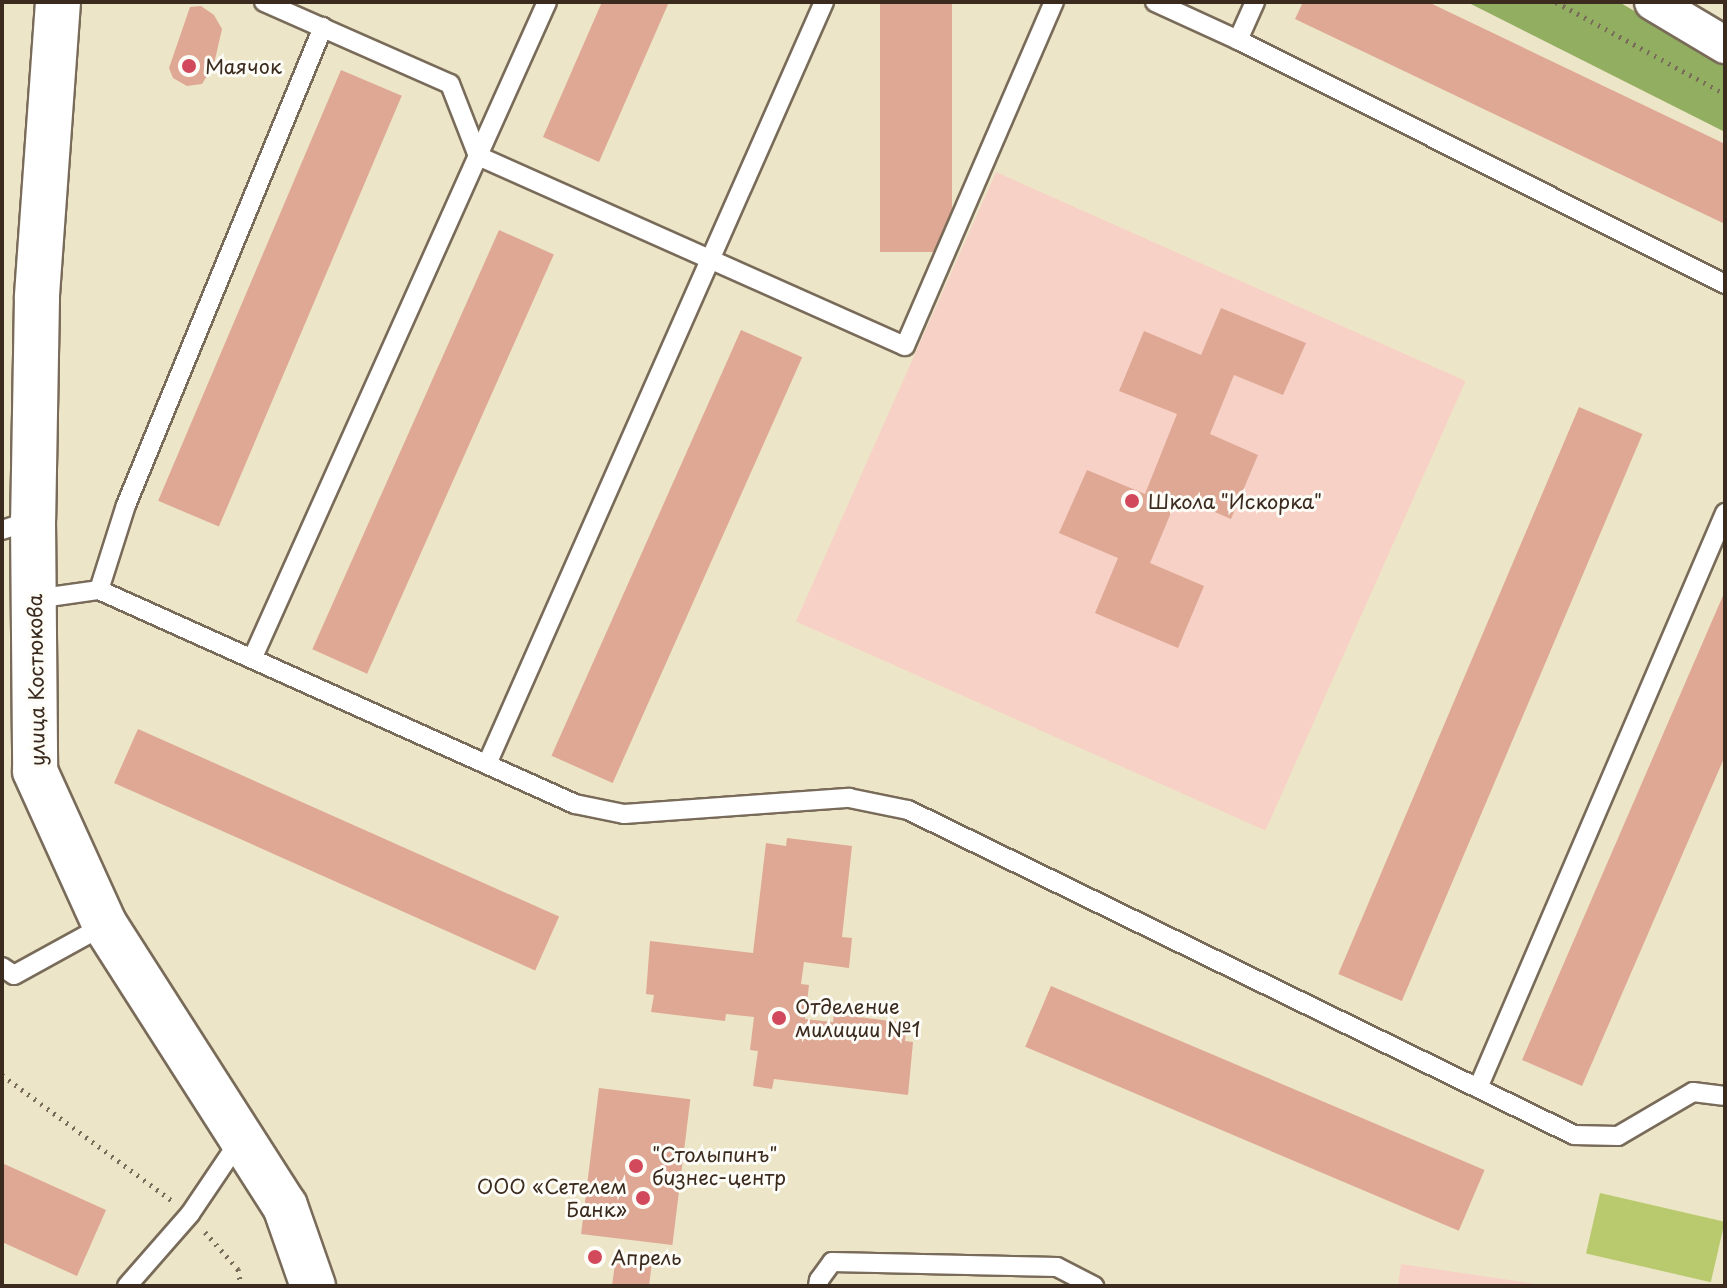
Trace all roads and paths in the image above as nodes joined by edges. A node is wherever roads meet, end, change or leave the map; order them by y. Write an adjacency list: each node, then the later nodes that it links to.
1 (58, 2): 18 (main road, улица Костюкова)
2 (264, 2): 10 (lane)
3 (547, 2): 14 (lane)
4 (824, 2): 15 (lane)
5 (1054, 2): 15 (lane)
6 (1155, 2): 11 (lane)
7 (1255, 2): 11 (lane)
8 (1556, 2): 13 (path)
9 (1653, 2): 12 (street)
10 (323, 27): 14 (lane); 19 (lane)
11 (1238, 40): 16 (lane)
12 (1725, 45)
13 (1725, 94)
14 (478, 156): 15 (lane); 21 (lane)
15 (710, 260): 22 (lane)
16 (1725, 284)
17 (1725, 513): 26 (lane)
18 (18, 525): 20 (main road, улица Костюкова)
19 (99, 590): 20 (lane); 21 (lane)
20 (35, 599): 23 (main road, улица Костюкова)
21 (253, 657): 22 (lane)
22 (487, 764): 26 (lane)
23 (105, 925): 24 (lane); 28 (main road, улица Костюкова)
24 (2, 967)
25 (2, 1075): 29 (path)
26 (1478, 1088): 27 (lane)
27 (1725, 1096)
28 (242, 1137): 29 (lane); 32 (main road, улица Костюкова)
29 (190, 1214): 30 (lane); 31 (path)
30 (127, 1286)
31 (241, 1286)
32 (313, 1286)
33 (818, 1286): 34 (lane)
34 (1094, 1286)

